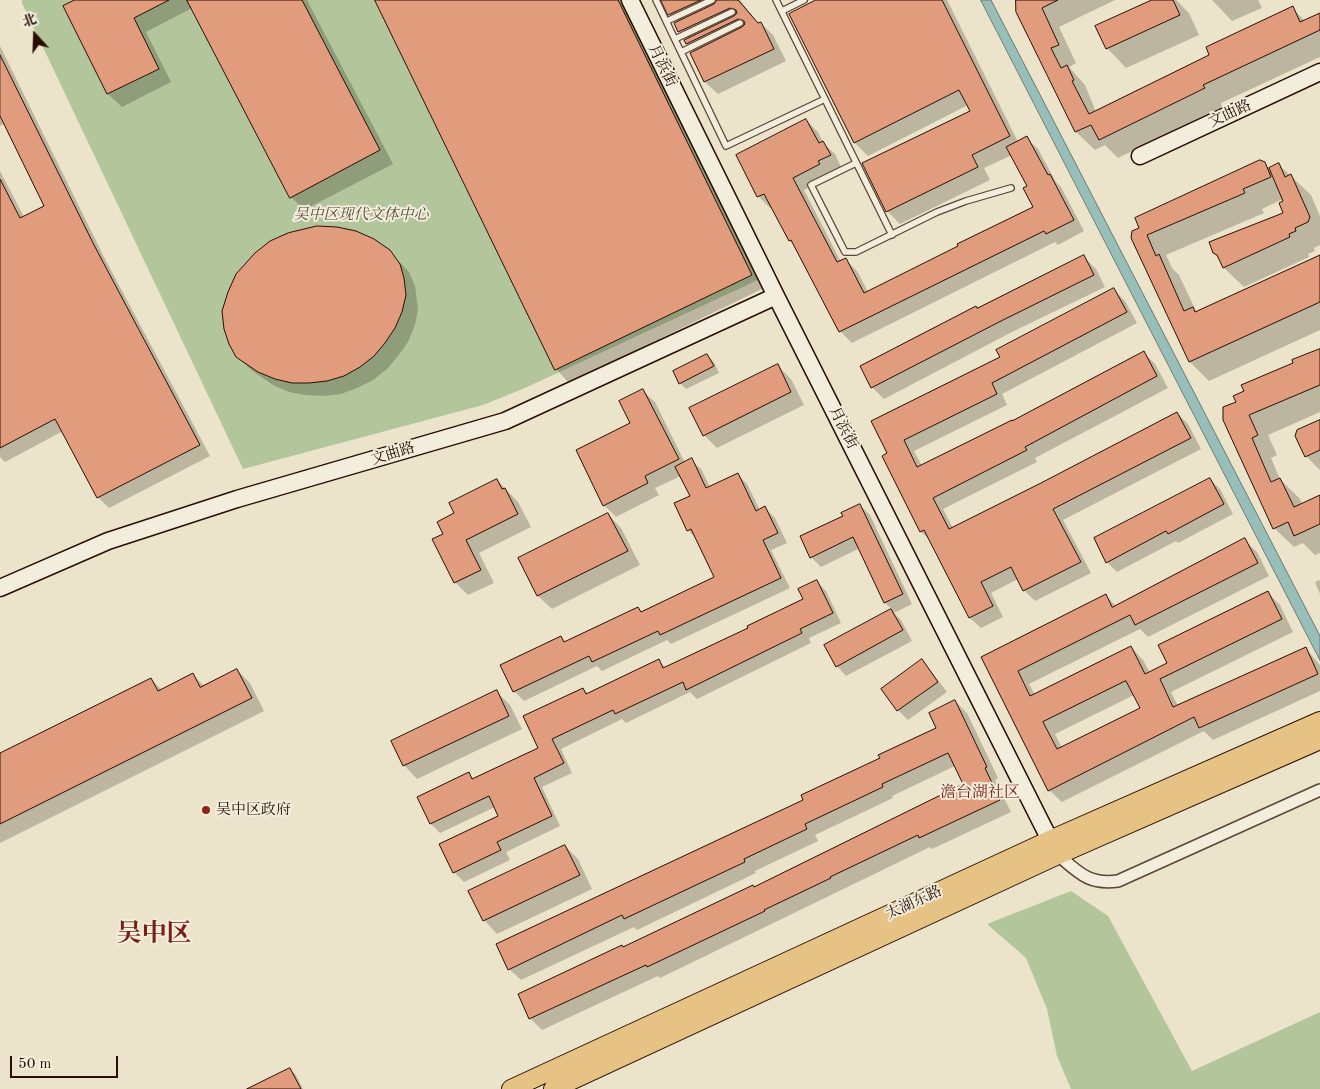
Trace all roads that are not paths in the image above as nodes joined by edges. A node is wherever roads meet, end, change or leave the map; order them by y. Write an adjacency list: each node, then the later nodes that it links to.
1 (630, 0): 18 (street, 月浜街)
2 (656, 0): 8 (lane)
3 (712, 0): 8 (lane)
4 (776, 0): 6 (lane)
5 (804, 0): 6 (lane)
6 (782, 11): 13 (lane)
7 (732, 12): 10 (lane)
8 (666, 21): 10 (lane)
9 (740, 23): 11 (lane)
10 (675, 40): 11 (lane)
11 (681, 52): 13 (lane)
12 (1320, 72): 14 (street, 文曲路)
13 (825, 99): 15 (lane)
14 (1140, 156)
15 (856, 163): 17 (lane); 17 (lane)
16 (1012, 188): 17 (lane)
17 (892, 235)
18 (776, 296): 19 (street, 文曲路); 23 (street, 月浜街)
19 (0, 588)
20 (1320, 721): 23 (main road, 太湖东路)
21 (1320, 740): 23 (main road, 太湖东路)
22 (1320, 790): 23 (street)
23 (1054, 848): 24 (main road, 太湖东路); 25 (main road, 太湖东路)
24 (511, 1089)
25 (553, 1089)

